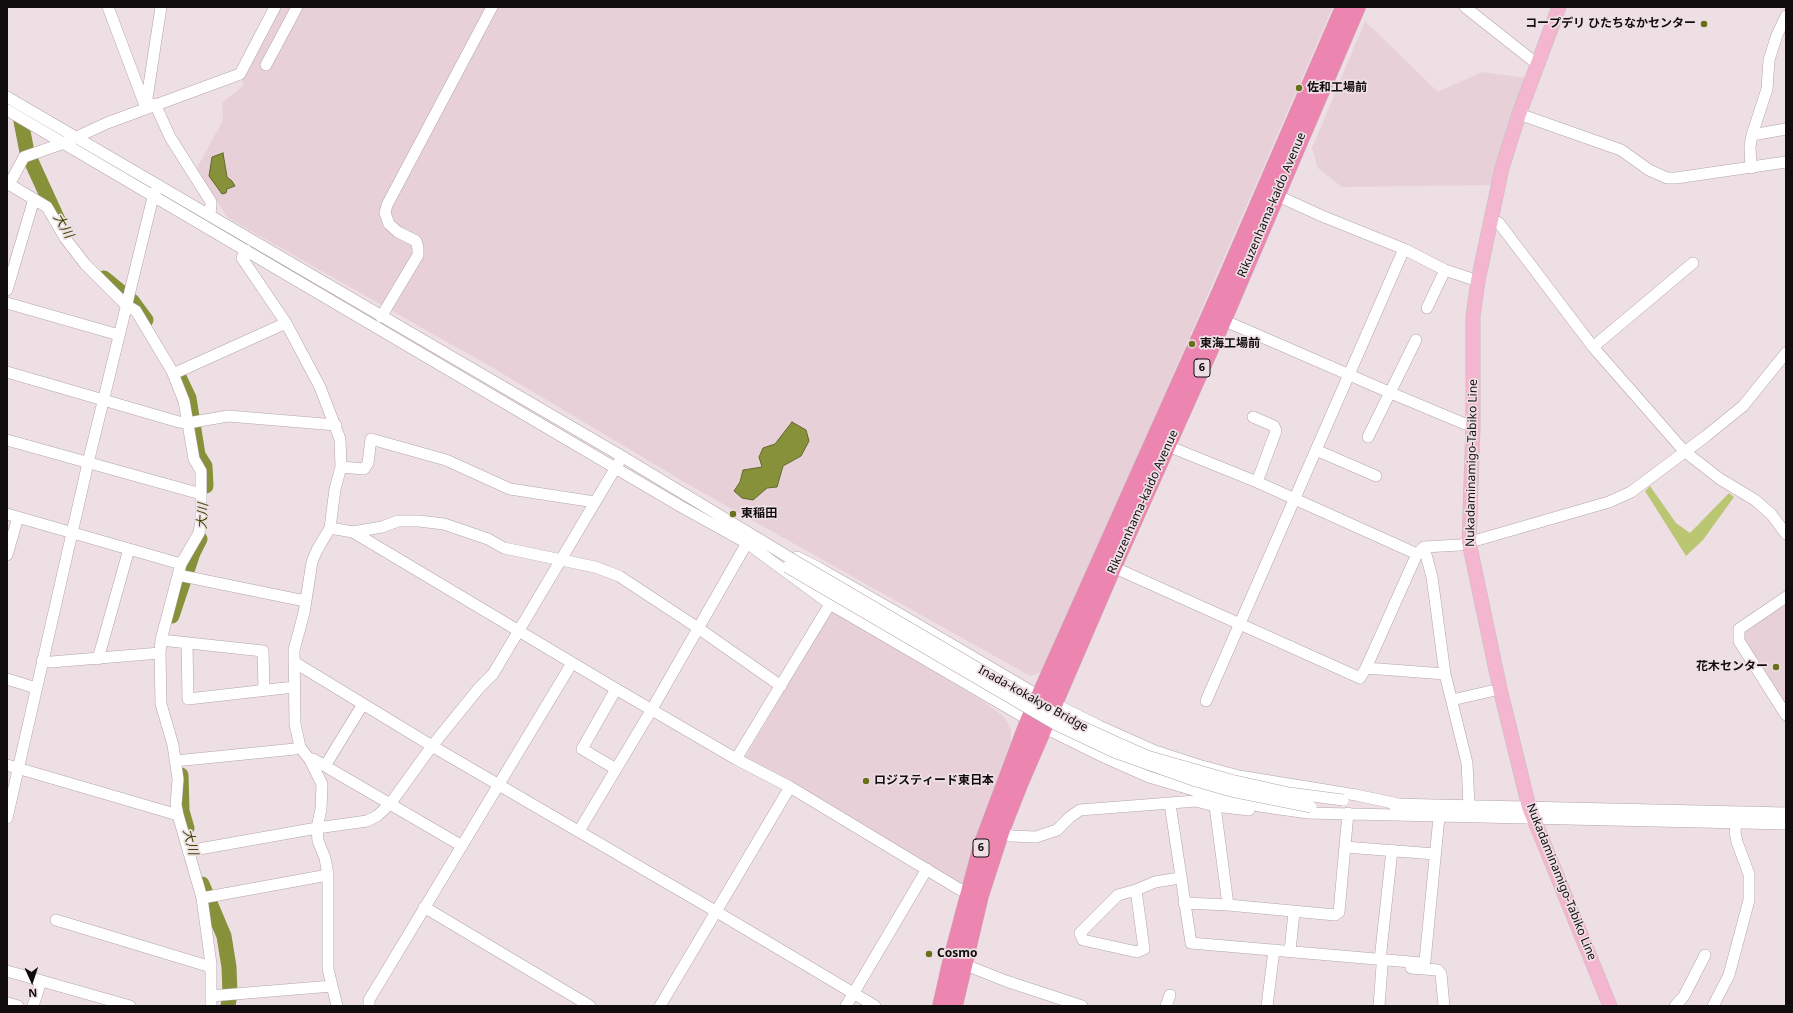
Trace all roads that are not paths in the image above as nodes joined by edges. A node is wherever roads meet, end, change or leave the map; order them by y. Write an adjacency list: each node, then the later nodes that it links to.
1 (108, 7): 14 (street)
2 (161, 7): 14 (street)
3 (275, 7): 14 (street)
4 (297, 7): 12 (street)
5 (492, 7): 39 (street)
6 (1344, 7): 105 (highway, Rikuzenhama-kaido Avenue / 6)
7 (1357, 7): 25 (highway, Rikuzenhama-kaido Avenue / 6)
8 (1465, 7): 11 (street)
9 (1559, 7): 11 (main road, Nukadaminamigo-Tabiko Line)
10 (1786, 16): 18 (street)
11 (1537, 64): 16 (main road, Nukadaminamigo-Tabiko Line)
12 (266, 65)
13 (7, 97): 19 (street)
14 (150, 106): 19 (street); 28 (street)
15 (7, 110): 20 (street)
16 (1519, 114): 22 (street); 29 (main road, Nukadaminamigo-Tabiko Line)
17 (1786, 129): 18 (street)
18 (1752, 135): 22 (street)
19 (76, 137): 20 (street); 24 (street)
20 (64, 143): 23 (street); 26 (street)
21 (1786, 162): 22 (street)
22 (1751, 168)
23 (8, 184): 27 (street)
24 (158, 186): 26 (street); 28 (street)
25 (1276, 195): 30 (street); 40 (highway, Rikuzenhama-kaido Avenue / 6)
26 (153, 197): 31 (street); 37 (street)
27 (34, 199): 35 (street); 37 (street)
28 (210, 216): 39 (street)
29 (1490, 218): 34 (main road, Nukadaminamigo-Tabiko Line); 44 (street)
30 (1404, 249): 33 (street); 48 (street)
31 (246, 250): 41 (street); 63 (street)
32 (1693, 263): 44 (street)
33 (1445, 270): 34 (street); 38 (street)
34 (1478, 281): 54 (main road, Nukadaminamigo-Tabiko Line)
35 (7, 290)
36 (7, 303): 42 (street)
37 (126, 305): 42 (street); 47 (street)
38 (1427, 308)
39 (382, 317): 60 (street)
40 (1224, 320): 48 (street); 57 (highway, Rikuzenhama-kaido Avenue / 6)
41 (286, 323): 47 (street); 53 (street)
42 (119, 335): 50 (street)
43 (1416, 340): 49 (street)
44 (1593, 347): 59 (street)
45 (1786, 353): 59 (street)
46 (7, 372): 50 (street)
47 (173, 374): 52 (street)
48 (1348, 375): 49 (street); 58 (street)
49 (1391, 393): 54 (street); 55 (street)
50 (103, 400): 52 (street); 61 (street)
51 (1253, 417): 65 (street)
52 (188, 423): 53 (street); 66 (street)
53 (336, 425): 62 (street)
54 (1473, 426): 75 (main road, Nukadaminamigo-Tabiko Line)
55 (1368, 437)
56 (7, 440): 61 (street)
57 (1168, 446): 65 (street); 81 (highway, Rikuzenhama-kaido Avenue / 6)
58 (1316, 450): 64 (street); 67 (street)
59 (1684, 451): 73 (street); 75 (street)
60 (623, 457): 63 (street); 74 (street)
61 (88, 463): 66 (street); 72 (street)
62 (341, 467): 68 (street); 70 (street)
63 (615, 468): 68 (street); 74 (street)
64 (1376, 476)
65 (1257, 482): 67 (street)
66 (201, 494): 82 (street)
67 (1294, 499): 77 (street); 86 (street)
68 (595, 502): 79 (street)
69 (12, 515): 72 (street); 78 (street)
70 (330, 528): 71 (street); 84 (street)
71 (353, 532): 79 (street); 88 (street)
72 (73, 533): 76 (street); 93 (street)
73 (1786, 534)
74 (748, 539): 80 (street); 85 (street); 87 (street); 105 (street)
75 (1469, 542): 77 (street); 104 (main road, Nukadaminamigo-Tabiko Line)
76 (129, 549): 82 (street); 92 (street)
77 (1421, 551): 96 (street); 97 (street)
78 (7, 555)
79 (561, 560): 87 (street); 88 (street)
80 (788, 562): 125 (street, Inada-kokakyo Bridge, bridge); 131 (street, Inada-kokakyo Bridge, bridge)
81 (1113, 567): 86 (street); 105 (highway, Rikuzenhama-kaido Avenue / 6)
82 (180, 569): 84 (street); 89 (street)
83 (1786, 597): 110 (street)
84 (305, 601): 94 (street)
85 (830, 604): 99 (street); 111 (street)
86 (1240, 624): 96 (street); 107 (street)
87 (698, 628): 99 (street); 109 (street)
88 (518, 630): 95 (street); 112 (street)
89 (161, 640): 90 (street); 91 (street)
90 (187, 643): 102 (street); 102 (street)
91 (160, 654): 92 (street); 116 (street)
92 (98, 659): 93 (street)
93 (42, 661): 101 (street)
94 (294, 662): 100 (street); 108 (street)
95 (572, 663): 103 (street); 121 (street)
96 (1366, 668): 97 (street)
97 (1445, 674): 106 (street)
98 (7, 679): 101 (street)
99 (781, 686): 114 (street)
100 (294, 687): 102 (street); 113 (street)
101 (36, 688): 119 (street)
102 (264, 689)
103 (616, 689): 109 (street); 120 (street)
104 (1500, 689): 106 (street); 128 (main road, Nukadaminamigo-Tabiko Line)
105 (1047, 700): 111 (highway, Rikuzenhama-kaido Avenue / 6); 125 (street)
106 (1452, 700): 127 (street)
107 (1206, 701)
108 (363, 704): 112 (street); 118 (street)
109 (652, 709): 114 (street); 120 (street)
110 (1786, 715)
111 (1036, 724): 131 (street); 138 (highway, Rikuzenhama-kaido Avenue / 6); 148 (highway, Rikuzenhama-kaido Avenue / 6)
112 (432, 746): 121 (street); 123 (street)
113 (300, 747): 115 (street); 116 (street)
114 (736, 759): 122 (street)
115 (310, 760): 118 (street); 136 (street)
116 (175, 761): 130 (street)
117 (7, 765): 119 (street)
118 (325, 766): 123 (street)
119 (18, 768): 130 (street); 132 (street)
120 (616, 769): 137 (street)
121 (499, 784): 137 (street); 139 (street)
122 (790, 788): 144 (street); 153 (street)
123 (390, 804): 136 (street); 139 (street)
124 (1170, 804): 126 (street); 138 (street); 146 (street)
125 (1398, 804): 127 (street)
126 (1215, 806): 131 (street); 151 (street)
127 (1469, 806): 128 (street)
128 (1532, 813): 129 (street); 133 (street); 134 (street); 186 (main road, Nukadaminamigo-Tabiko Line)
129 (1786, 813)
130 (178, 815): 142 (street)
131 (1348, 817): 133 (street); 140 (street)
132 (7, 818)
133 (1439, 820): 143 (street)
134 (1736, 823): 135 (street); 188 (street)
135 (1786, 824)
136 (318, 828): 142 (street); 145 (street)
137 (579, 831): 153 (street)
138 (1001, 831): 148 (highway, Rikuzenhama-kaido Avenue / 6)
139 (462, 846): 152 (street)
140 (1346, 846): 141 (street); 154 (street)
141 (1392, 850): 143 (street); 159 (street)
142 (188, 852): 149 (street)
143 (1435, 854): 159 (street)
144 (927, 869): 148 (street); 165 (street)
145 (328, 875): 149 (street); 164 (street)
146 (1180, 878): 147 (street); 150 (street)
147 (1136, 890): 147 (street)
148 (974, 894): 160 (highway, Rikuzenhama-kaido Avenue / 6); 179 (highway, Rikuzenhama-kaido Avenue / 6)
149 (202, 898): 161 (street)
150 (1184, 903): 151 (street); 157 (street)
151 (1228, 905): 154 (street)
152 (424, 907): 174 (street); 175 (street)
153 (717, 912): 165 (street); 176 (street)
154 (1294, 912): 156 (street)
155 (56, 920): 161 (street)
156 (1290, 951): 157 (street); 159 (street)
157 (1274, 954): 159 (street); 183 (street)
158 (1705, 955): 187 (street)
159 (1381, 963): 184 (street); 185 (street)
160 (963, 964): 168 (street); 180 (highway, Rikuzenhama-kaido Avenue / 6)
161 (211, 967): 167 (street)
162 (7, 971): 163 (street)
163 (41, 981): 171 (street); 172 (street)
164 (332, 986): 167 (street); 173 (street)
165 (853, 994): 177 (street); 178 (street)
166 (1170, 995): 182 (street)
167 (211, 1001)
168 (1064, 1003): 181 (street)
169 (8, 1006): 170 (street)
170 (18, 1006)
171 (33, 1006)
172 (130, 1006)
173 (337, 1006)
174 (369, 1006)
175 (590, 1006)
176 (660, 1006)
177 (846, 1006)
178 (874, 1006)
179 (941, 1006)
180 (954, 1006)
181 (1082, 1006)
182 (1166, 1006)
183 (1267, 1006)
184 (1379, 1006)
185 (1444, 1006)
186 (1610, 1006)
187 (1675, 1006)
188 (1713, 1006)

